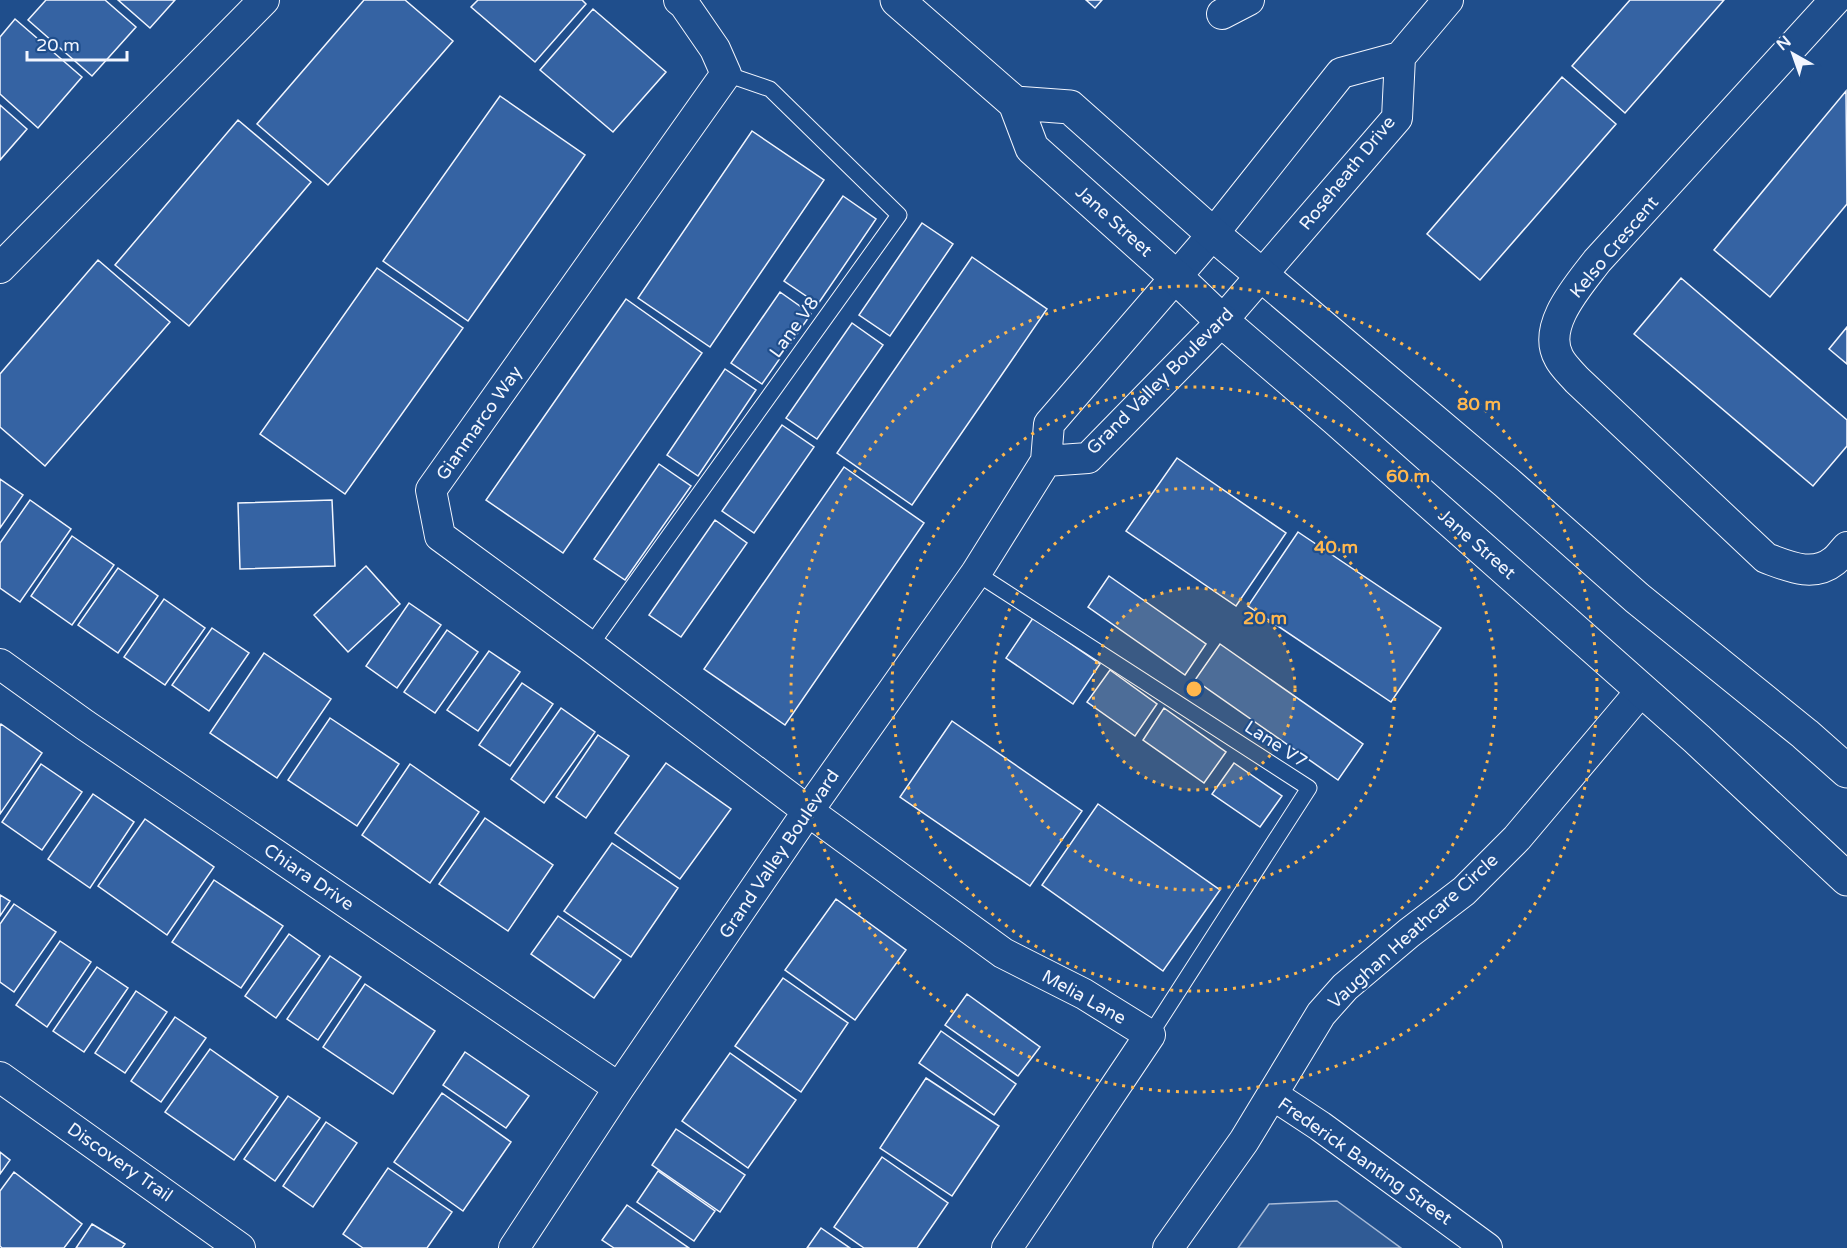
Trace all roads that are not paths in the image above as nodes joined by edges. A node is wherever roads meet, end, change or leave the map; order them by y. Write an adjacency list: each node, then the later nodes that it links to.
1 (264, 0): 12 (street)
2 (679, 0): 9 (street)
3 (897, 0): 10 (main road, Jane Street)
4 (1249, 0): 7 (street)
5 (1448, 0): 8 (street)
6 (1836, 0): 17 (street, Kelso Crescent)
7 (1222, 14)
8 (1400, 57): 11 (street); 13 (street, Roseheath Drive)
9 (726, 74): 19 (street, Gianmarco Way); 19 (lane, Lane V8)
10 (1015, 103): 11 (main road); 14 (main road, Jane Street)
11 (1213, 234): 13 (main road); 14 (street, Grand Valley Boulevard)
12 (0, 268)
13 (1261, 275): 15 (street, Grand Valley Boulevard); 22 (main road)
14 (1176, 277): 15 (main road, Jane Street); 16 (street, Grand Valley Boulevard)
15 (1222, 321): 16 (street, Grand Valley Boulevard); 21 (main road, Jane Street)
16 (1046, 461): 18 (street, Grand Valley Boulevard)
17 (1847, 546)
18 (976, 573): 23 (street, Grand Valley Boulevard); 25 (lane, Lane V7)
19 (590, 646): 23 (street, Gianmarco Way)
20 (0, 664): 27 (street, Chiara Drive)
21 (1641, 691): 24 (main road, Jane Street); 28 (street, Vaughan Heathcare Circle)
22 (1847, 771)
23 (808, 811): 25 (street, Melia Lane); 27 (street, Grand Valley Boulevard)
24 (1847, 879)
25 (1150, 1035): 31 (street)
26 (0, 1077): 29 (street, Discovery Trail)
27 (620, 1088): 30 (street, Grand Valley Boulevard)
28 (1273, 1095): 32 (street, Vaughan Heathcare Circle); 33 (street, Frederick Banting Street)
29 (240, 1248)
30 (514, 1248)
31 (1007, 1248)
32 (1168, 1248)
33 (1487, 1248)

